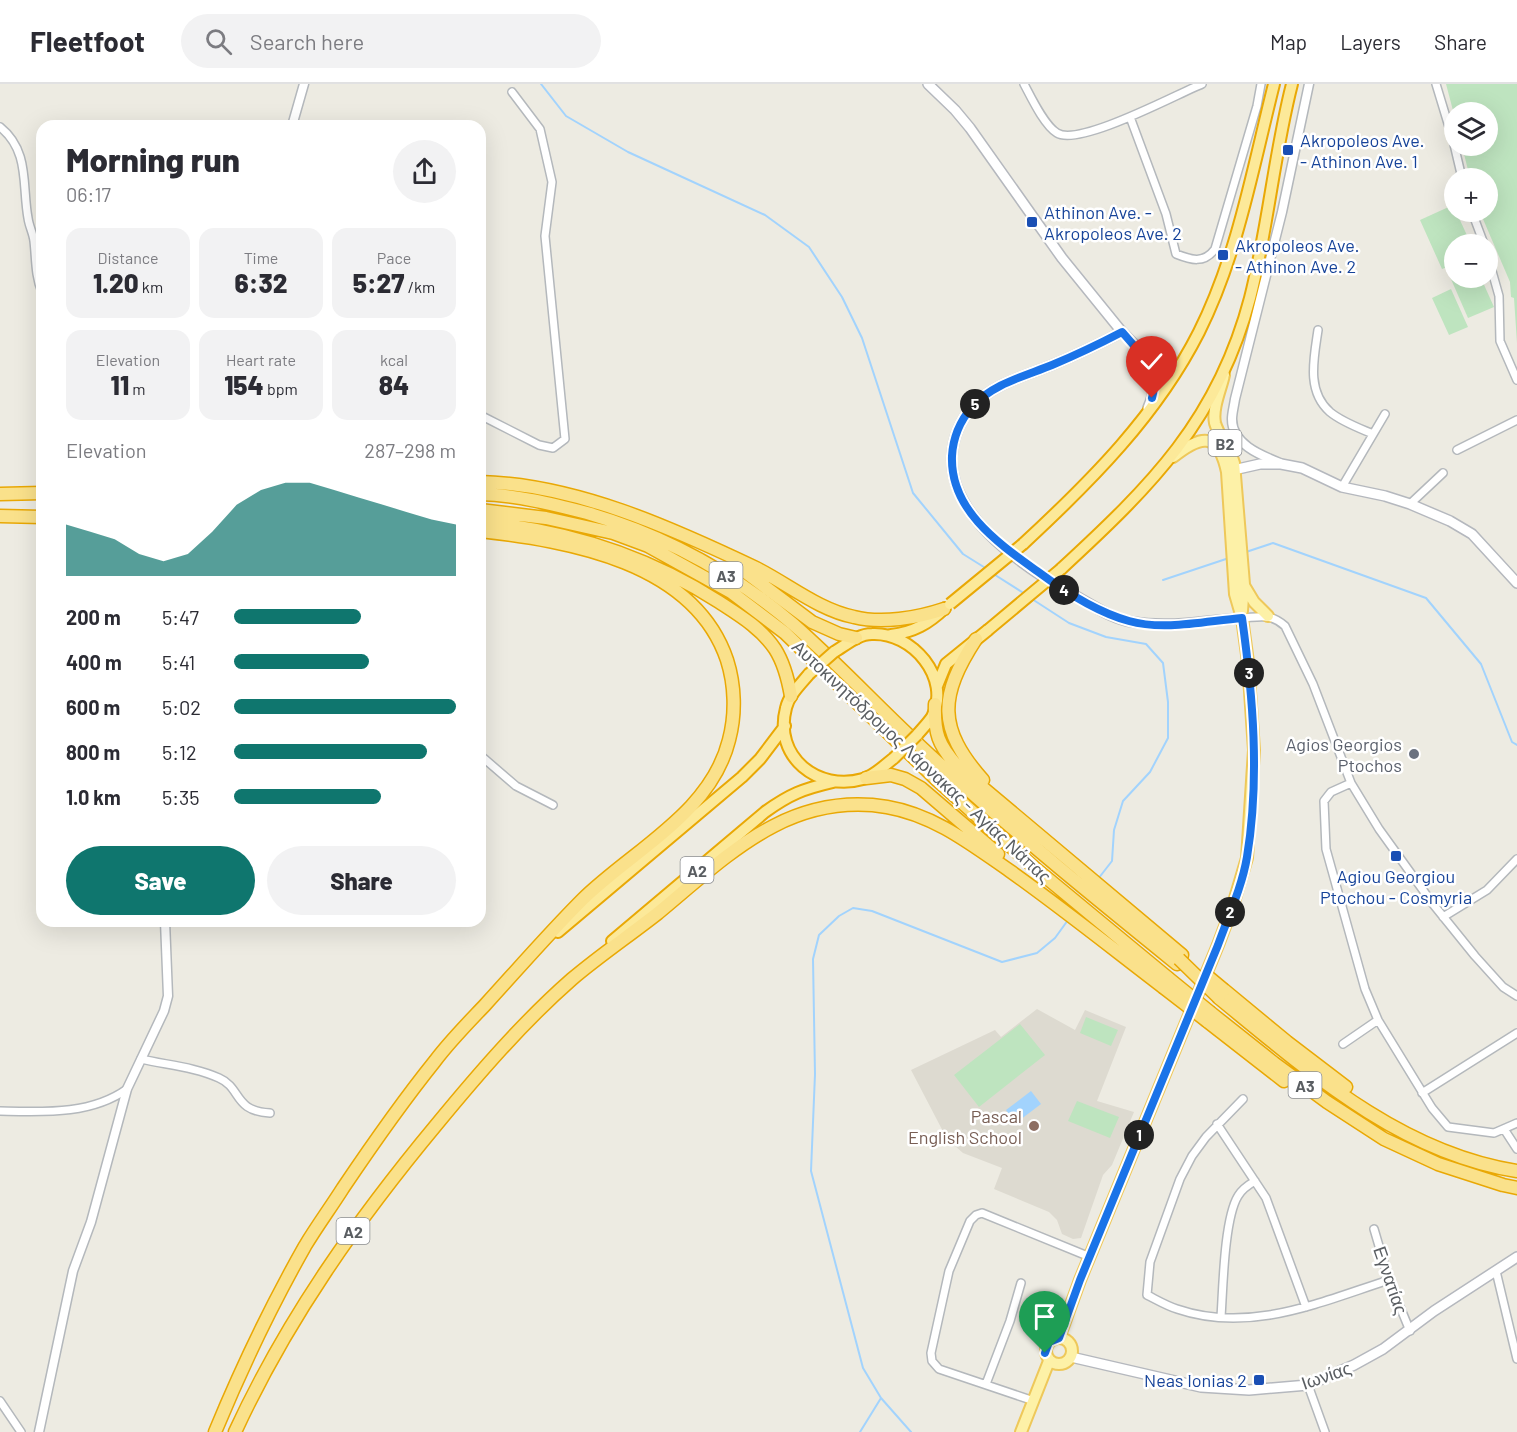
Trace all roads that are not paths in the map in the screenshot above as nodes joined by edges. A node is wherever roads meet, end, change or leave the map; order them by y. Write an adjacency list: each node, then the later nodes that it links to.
1 (304, 84): 13 (street)
2 (928, 84): 19 (main road)
3 (1024, 84): 12 (street)
4 (1202, 84): 10 (street)
5 (1261, 84): 12 (street)
6 (1274, 84): 21 (highway)
7 (1292, 84): 22 (highway, B2)
8 (1310, 84): 31 (street)
9 (1436, 84): 15 (street)
10 (1188, 86): 12 (street)
11 (512, 92): 25 (street)
12 (1130, 117)
13 (294, 120)
14 (0, 127): 16 (street)
15 (1460, 168)
16 (36, 265)
17 (1496, 288): 23 (street)
18 (1318, 330): 28 (street)
19 (1122, 332): 20 (main road); 53 (main road)
20 (1134, 345): 21 (main road); 26 (main road)
21 (1181, 364): 26 (highway)
22 (1225, 371): 30 (highway, B2); 32 (main road, B2)
23 (1517, 380)
24 (1384, 414): 28 (street)
25 (486, 418)
26 (1143, 420): 51 (highway, bridge)
27 (1517, 420): 29 (street)
28 (1373, 434): 35 (street)
29 (1457, 450)
30 (1170, 459): 32 (main road, B2); 56 (highway, B2, bridge)
31 (1281, 464): 32 (main road); 35 (main road)
32 (1231, 471): 48 (main road, B2)
33 (1443, 472): 39 (street)
34 (486, 483): 47 (highway)
35 (1342, 487): 39 (main road)
36 (36, 493): 37 (highway)
37 (0, 494)
38 (486, 495): 72 (highway, Αυτοκινητόδρομος Λάρνακας - Αγίας Νάπας / A3)
39 (1410, 504): 49 (main road)
40 (36, 510): 41 (highway)
41 (0, 511)
42 (486, 511): 74 (highway, Αυτοκινητόδρομος Λάρνακας - Αγίας Νάπας / A3)
43 (0, 516): 44 (highway)
44 (36, 518)
45 (486, 523): 58 (highway)
46 (486, 532): 71 (highway)
47 (707, 546): 51 (highway); 55 (highway)
48 (1237, 556): 50 (main road, B2); 53 (main road, B2)
49 (1517, 583)
50 (1244, 584): 52 (main road); 53 (main road, B2)
51 (947, 607): 54 (highway)
52 (1268, 616): 53 (street); 64 (street)
53 (1242, 618): 93 (main road, B2)
54 (890, 635): 55 (highway); 57 (highway)
55 (856, 638): 58 (highway, bridge)
56 (975, 639): 57 (highway, B2); 66 (highway)
57 (937, 686): 59 (highway)
58 (791, 696): 60 (highway)
59 (935, 704): 62 (highway, bridge); 66 (highway)
60 (785, 726): 63 (highway); 71 (highway, A2)
61 (486, 759): 65 (street)
62 (866, 778): 63 (highway); 68 (highway)
63 (833, 782): 73 (highway, A2)
64 (1351, 783): 69 (street); 76 (street)
65 (553, 805)
66 (1019, 819): 72 (highway)
67 (1517, 859): 69 (street)
68 (1051, 900): 73 (highway); 74 (highway)
69 (1443, 917): 75 (street)
70 (165, 927): 79 (street)
71 (535, 951): 111 (highway, A2)
72 (1180, 959): 89 (highway, bridge)
73 (573, 979): 112 (highway, A2)
74 (1165, 982): 91 (highway, Αυτοκινητόδρομος Λάρνακας - Αγίας Νάπας / A3, bridge)
75 (1517, 996)
76 (1378, 1020): 78 (street); 81 (street)
77 (1517, 1033): 81 (street)
78 (1343, 1044)
79 (141, 1059): 80 (street); 84 (street)
80 (127, 1089): 83 (street); 110 (street)
81 (1422, 1093): 87 (street)
82 (1243, 1099): 86 (street)
83 (0, 1111)
84 (270, 1113)
85 (1517, 1123): 87 (street)
86 (1217, 1124): 90 (street); 99 (street)
87 (1504, 1129): 88 (street)
88 (1517, 1149)
89 (1512, 1171)
90 (1255, 1181): 98 (street); 99 (street)
91 (1517, 1188)
92 (1374, 1229): 96 (street, Εγνατίας)
93 (1090, 1257): 101 (main road, B2); 105 (street)
94 (1517, 1257): 95 (main road, Ιωνίας)
95 (1496, 1270): 100 (main road, Ιωνίας); 103 (street)
96 (1389, 1280): 98 (street); 100 (street, Εγνατίας)
97 (1021, 1283): 105 (street)
98 (1306, 1307): 99 (street)
99 (1221, 1317)
100 (1410, 1331): 106 (main road, Ιωνίας)
101 (1059, 1338): 102 (main road); 104 (main road, B2)
102 (1071, 1356): 104 (main road); 106 (main road, Ιωνίας)
103 (1517, 1359)
104 (1049, 1361): 108 (main road, B2)
105 (986, 1384): 108 (street)
106 (1308, 1384): 114 (street)
107 (0, 1401): 109 (street)
108 (1034, 1401): 113 (main road, B2)
109 (21, 1432)
110 (39, 1432)
111 (215, 1432)
112 (235, 1432)
113 (1021, 1432)
114 (1325, 1432)

